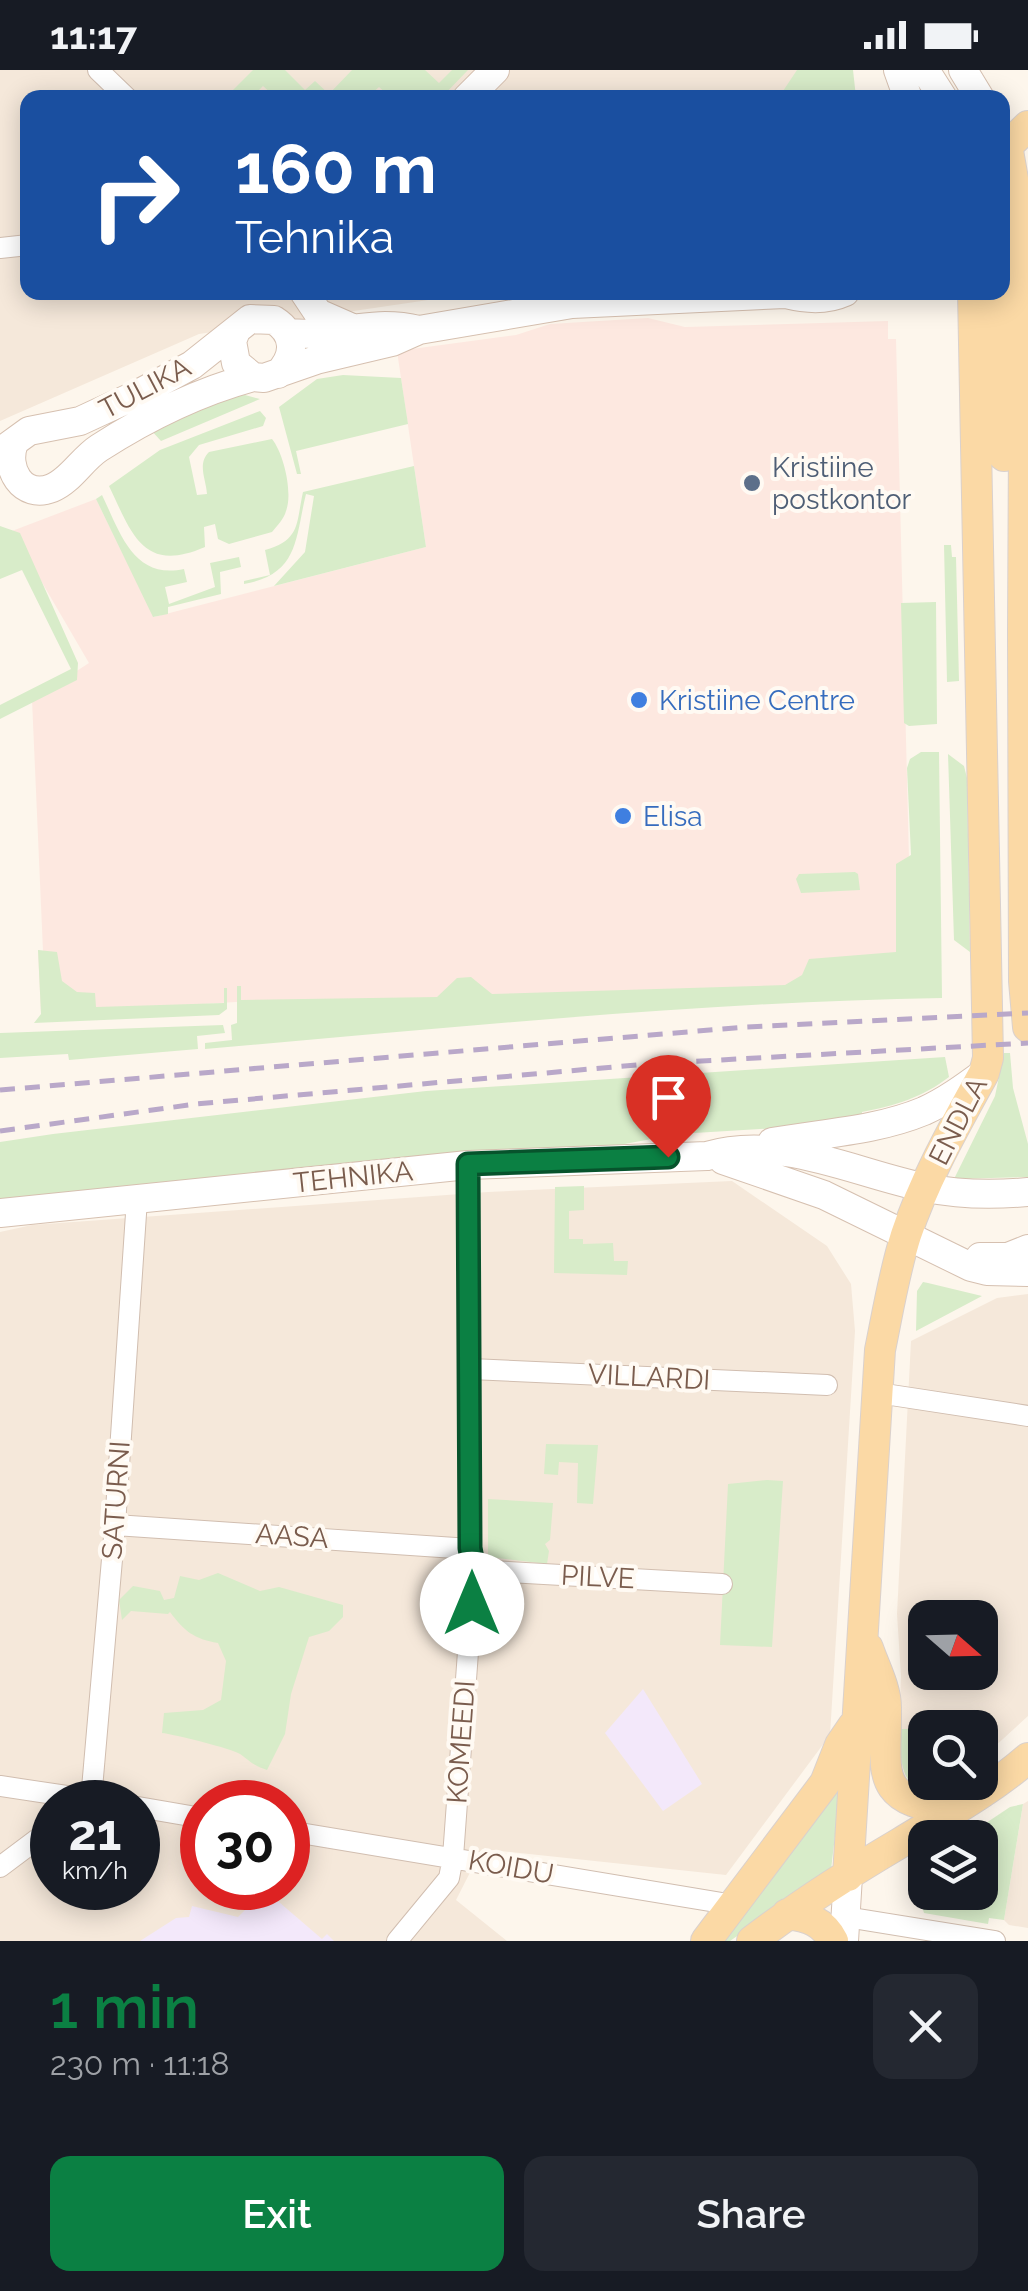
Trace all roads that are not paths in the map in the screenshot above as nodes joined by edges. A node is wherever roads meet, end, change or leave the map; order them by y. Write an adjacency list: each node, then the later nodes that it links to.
1 (98, 70): 3 (street)
2 (494, 70): 4 (main road)
3 (119, 90)
4 (475, 90)
5 (1014, 164): 21 (main road)
6 (265, 300): 12 (main road, TULIKA)
7 (299, 300): 15 (main road)
8 (308, 300): 13 (main road)
9 (650, 300): 14 (main road, TULIKA)
10 (978, 300): 22 (main road, ENDLA)
11 (979, 300): 21 (main road)
12 (243, 325): 15 (main road); 16 (main road); 17 (main road, TULIKA)
13 (350, 327): 14 (main road, TULIKA); 15 (main road, TULIKA)
14 (419, 330): 16 (main road, TULIKA)
15 (287, 331): 16 (main road)
16 (266, 375): 19 (main road, TULIKA)
17 (46, 428): 18 (main road); 19 (main road)
18 (7, 448): 20 (main road)
19 (68, 474): 20 (main road)
20 (13, 488)
21 (1026, 628): 23 (main road)
22 (982, 738): 23 (main road); 25 (main road, ENDLA)
23 (1026, 975): 24 (main road)
24 (1028, 1027)
25 (984, 1073): 26 (main road); 28 (main road, ENDLA)
26 (719, 1152): 27 (main road, TEHNIKA); 28 (main road, TEHNIKA); 32 (main road, TEHNIKA)
27 (468, 1164): 30 (main road, TEHNIKA); 36 (street, KOMEEDI)
28 (924, 1188): 29 (main road, TEHNIKA); 32 (main road, ENDLA)
29 (1028, 1192)
30 (137, 1199): 31 (main road, TEHNIKA); 40 (street, SATURNI)
31 (0, 1213)
32 (906, 1235): 34 (main road, TEHNIKA); 38 (main road, ENDLA)
33 (1028, 1249): 34 (main road)
34 (939, 1251): 35 (main road, TEHNIKA)
35 (1028, 1272)
36 (470, 1369): 37 (street, VILLARDI); 41 (street, KOMEEDI)
37 (826, 1385)
38 (878, 1393): 39 (street); 44 (main road, ENDLA)
39 (1028, 1416)
40 (115, 1524): 41 (street, AASA); 47 (street, SATURNI)
41 (470, 1548): 42 (street, KOMEEDI)
42 (474, 1570): 43 (street, PILVE); 53 (street, KOMEEDI)
43 (722, 1584)
44 (862, 1633): 45 (main road, ENDLA); 50 (main road)
45 (858, 1719): 55 (main road, ENDLA); 56 (main road)
46 (1028, 1758): 50 (main road)
47 (97, 1780)
48 (0, 1786): 49 (street)
49 (30, 1791)
50 (954, 1810): 55 (main road)
51 (310, 1834): 53 (street, KOIDU)
52 (30, 1845): 54 (street)
53 (453, 1857): 56 (street, KOIDU); 59 (street, KOMEEDI)
54 (0, 1868)
55 (848, 1876): 57 (main road); 58 (main road, ENDLA)
56 (734, 1905): 60 (main road)
57 (788, 1914): 58 (main road); 61 (main road)
58 (841, 1933): 62 (street)
59 (397, 1941)
60 (706, 1941)
61 (752, 1941)
62 (995, 1941)

